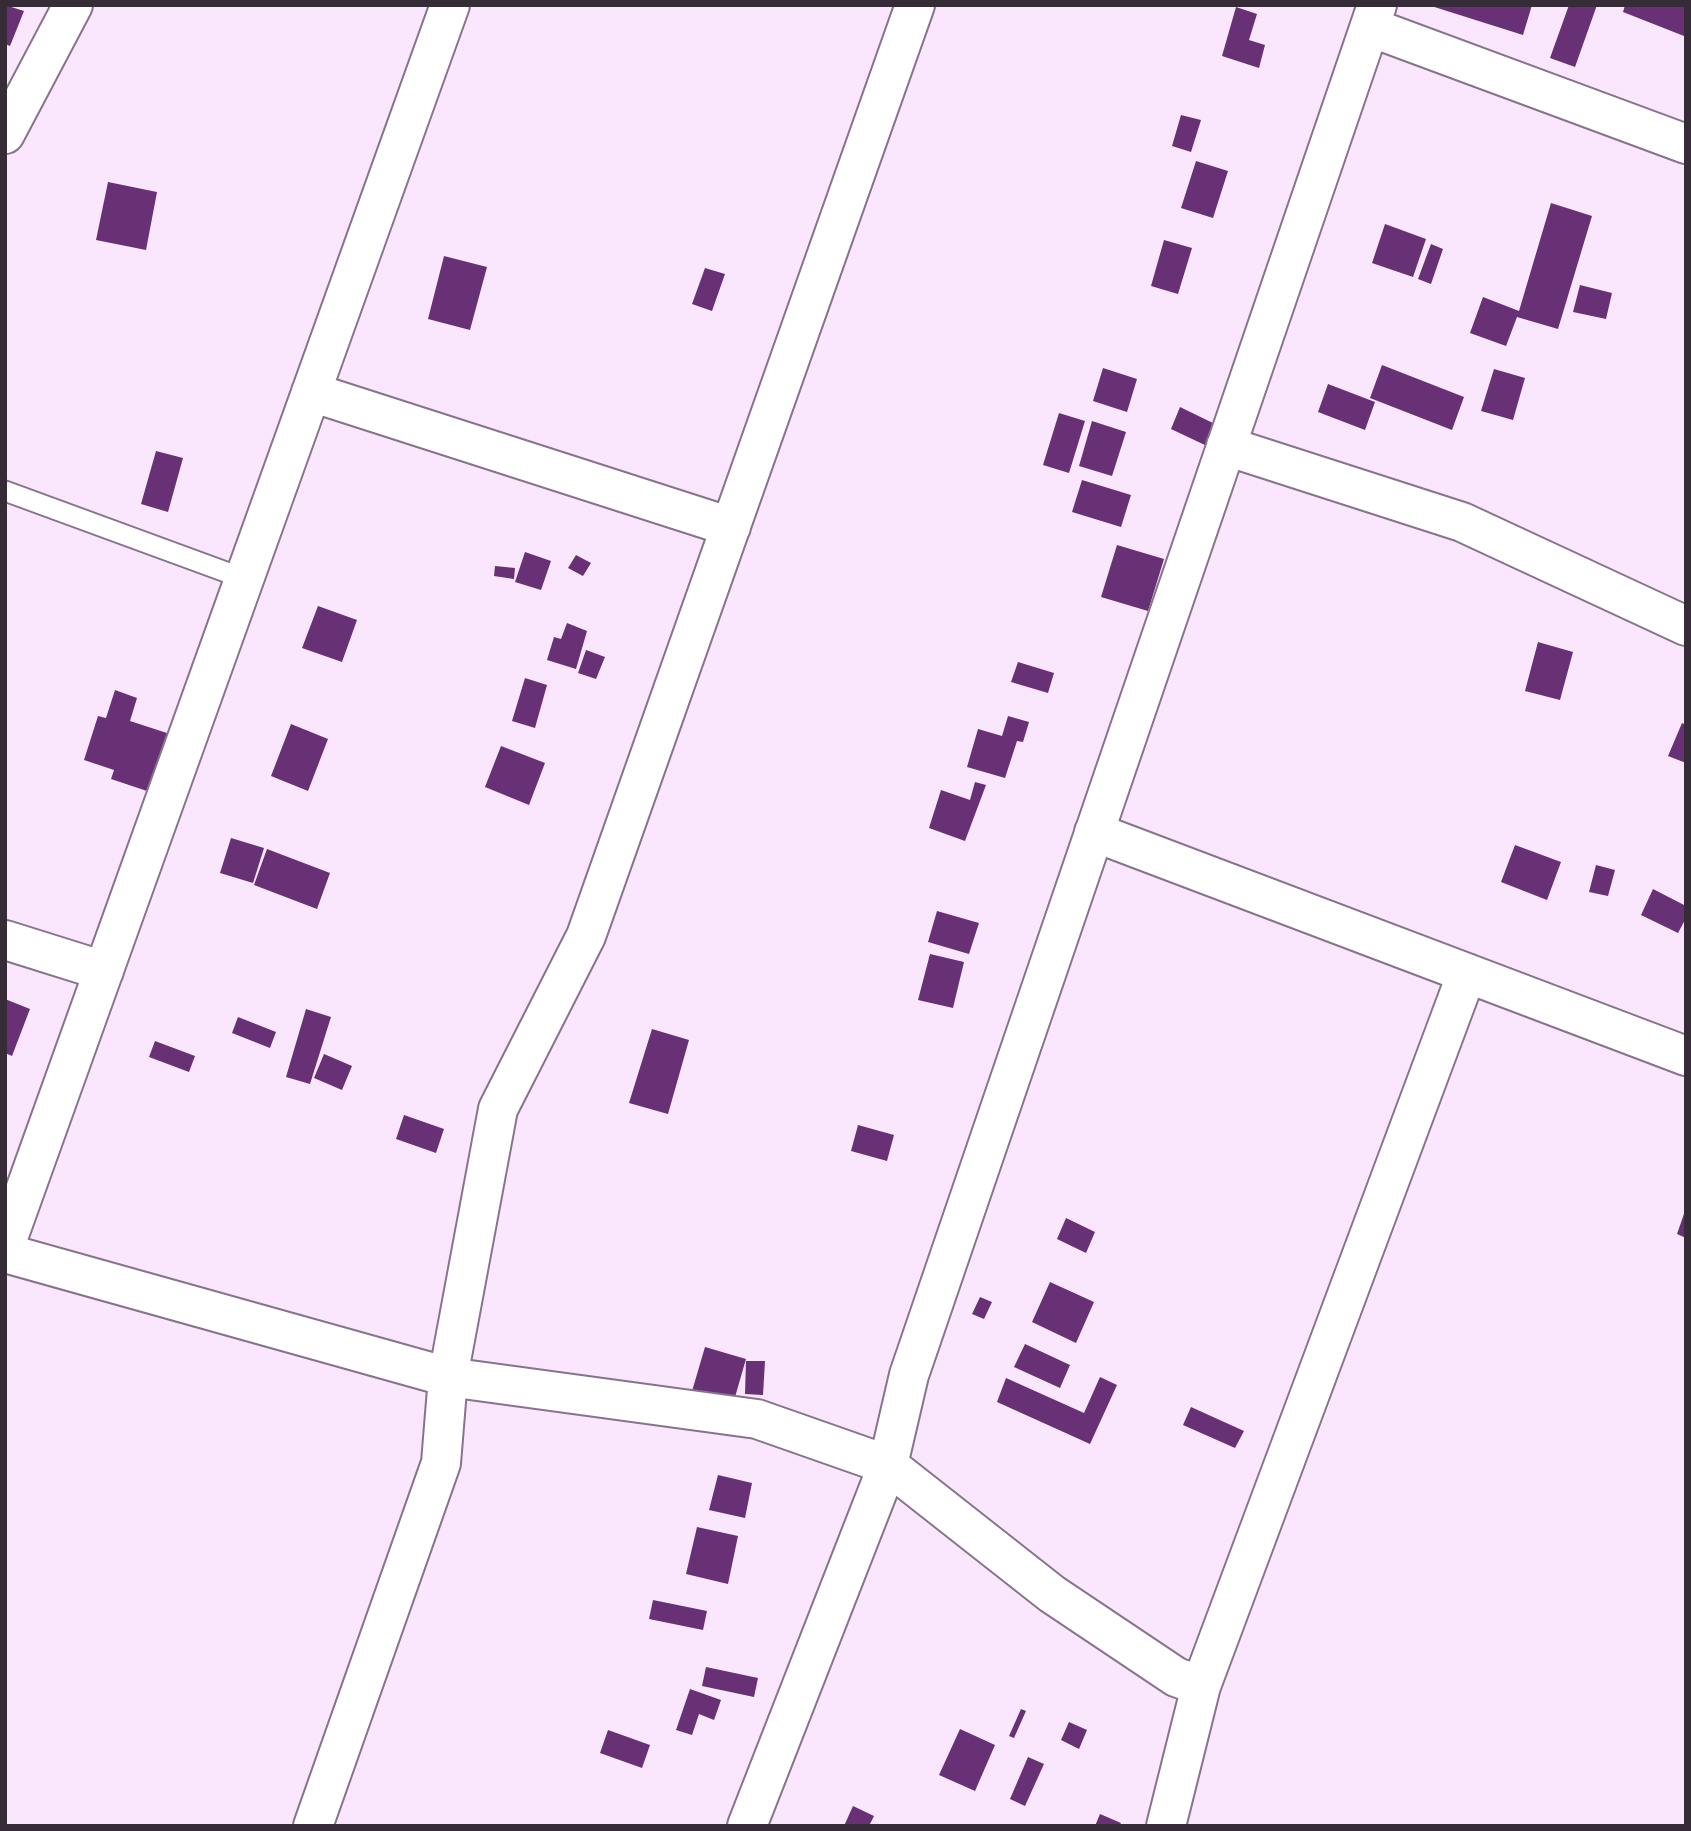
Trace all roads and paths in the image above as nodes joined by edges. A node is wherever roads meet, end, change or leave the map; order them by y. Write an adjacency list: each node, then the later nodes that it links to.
1 (74, 5): 5 (street)
2 (450, 5): 7 (street)
3 (915, 5): 10 (street)
4 (1373, 16): 6 (street); 8 (street)
5 (5, 134)
6 (1686, 144)
7 (311, 393): 10 (street); 11 (street)
8 (1226, 446): 12 (street); 13 (street)
9 (5, 491): 11 (lane)
10 (731, 527): 20 (street)
11 (244, 579): 15 (street)
12 (1686, 626)
13 (1094, 832): 16 (street); 21 (street)
14 (5, 940): 15 (street)
15 (104, 971): 18 (street)
16 (1467, 973): 17 (street); 22 (street)
17 (1686, 1056)
18 (5, 1246)
19 (5, 1252): 20 (street)
20 (448, 1377): 21 (street); 23 (street)
21 (888, 1465): 22 (street); 24 (street)
22 (1201, 1686): 25 (street)
23 (313, 1826)
24 (747, 1826)
25 (1166, 1826)

